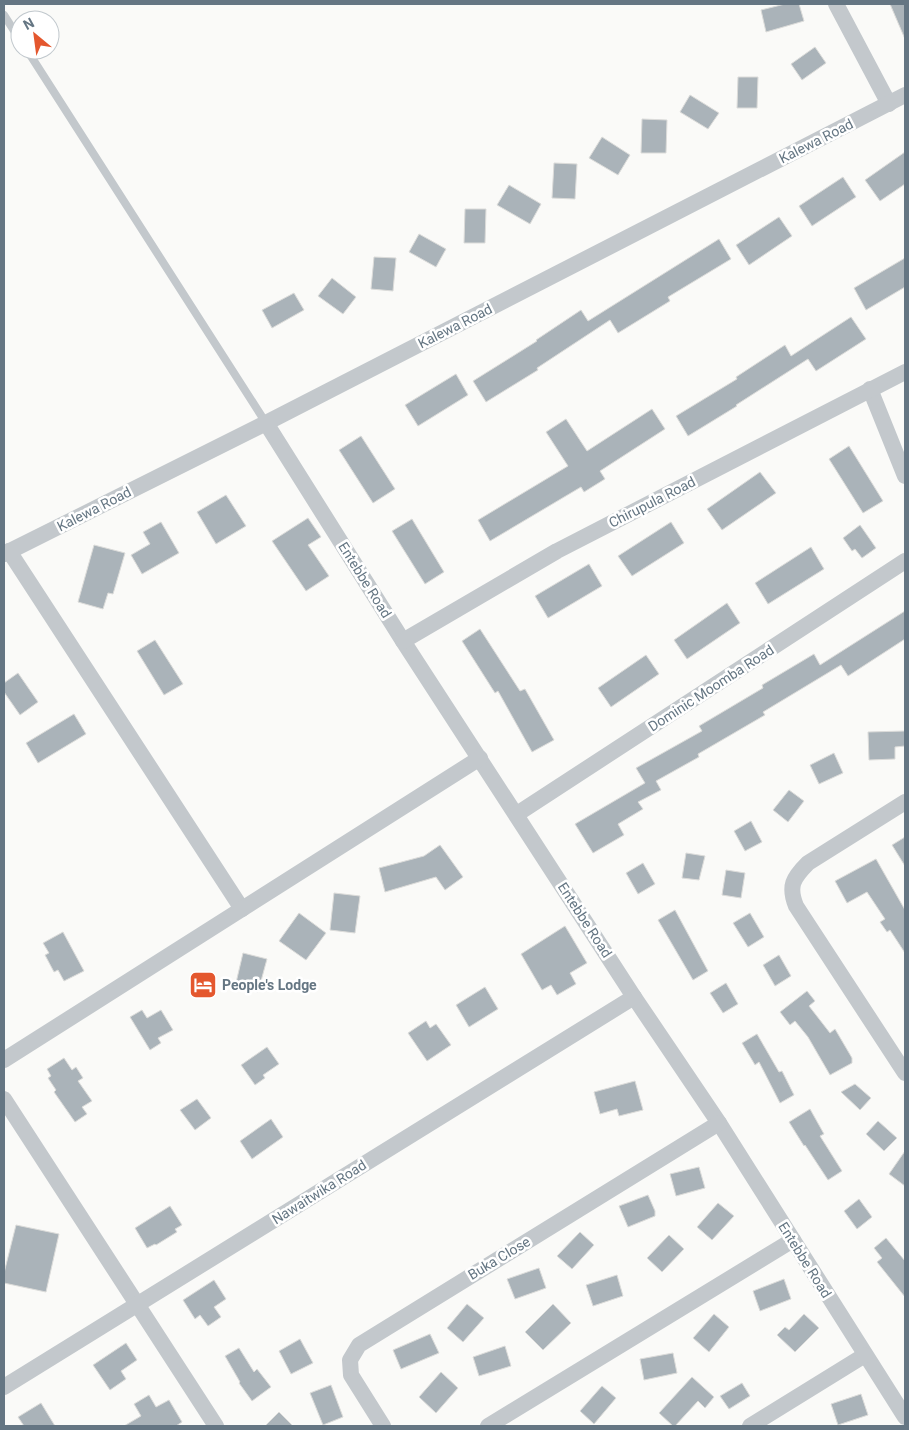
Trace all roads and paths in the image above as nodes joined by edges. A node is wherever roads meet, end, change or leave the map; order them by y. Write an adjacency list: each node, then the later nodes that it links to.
1 (836, 4): 4 (street)
2 (33, 60): 7 (lane)
3 (905, 95): 4 (street, Kalewa Road)
4 (888, 104): 7 (street, Kalewa Road)
5 (905, 372): 6 (street, Chirupula Road)
6 (870, 390): 8 (street); 11 (street, Chirupula Road)
7 (266, 423): 9 (street, Kalewa Road); 11 (street, Entebbe Road)
8 (905, 476)
9 (6, 553): 15 (street)
10 (905, 561): 14 (street, Dominic Moomba Road)
11 (403, 640): 12 (street, Entebbe Road)
12 (480, 758): 14 (street, Entebbe Road); 15 (street)
13 (905, 802): 18 (street)
14 (517, 814): 16 (street, Entebbe Road)
15 (242, 909): 17 (street)
16 (634, 997): 20 (street, Entebbe Road); 22 (street, Nawaitwika Road)
17 (4, 1060)
18 (905, 1072)
19 (4, 1099): 22 (street)
20 (719, 1123): 21 (street, Entebbe Road); 27 (street, Buka Close)
21 (793, 1240): 23 (street, Entebbe Road); 28 (street)
22 (138, 1303): 24 (street, Nawaitwika Road); 26 (street)
23 (865, 1355): 25 (street, Entebbe Road); 29 (street)
24 (4, 1388)
25 (905, 1417)
26 (216, 1426)
27 (383, 1426)
28 (488, 1426)
29 (750, 1426)

